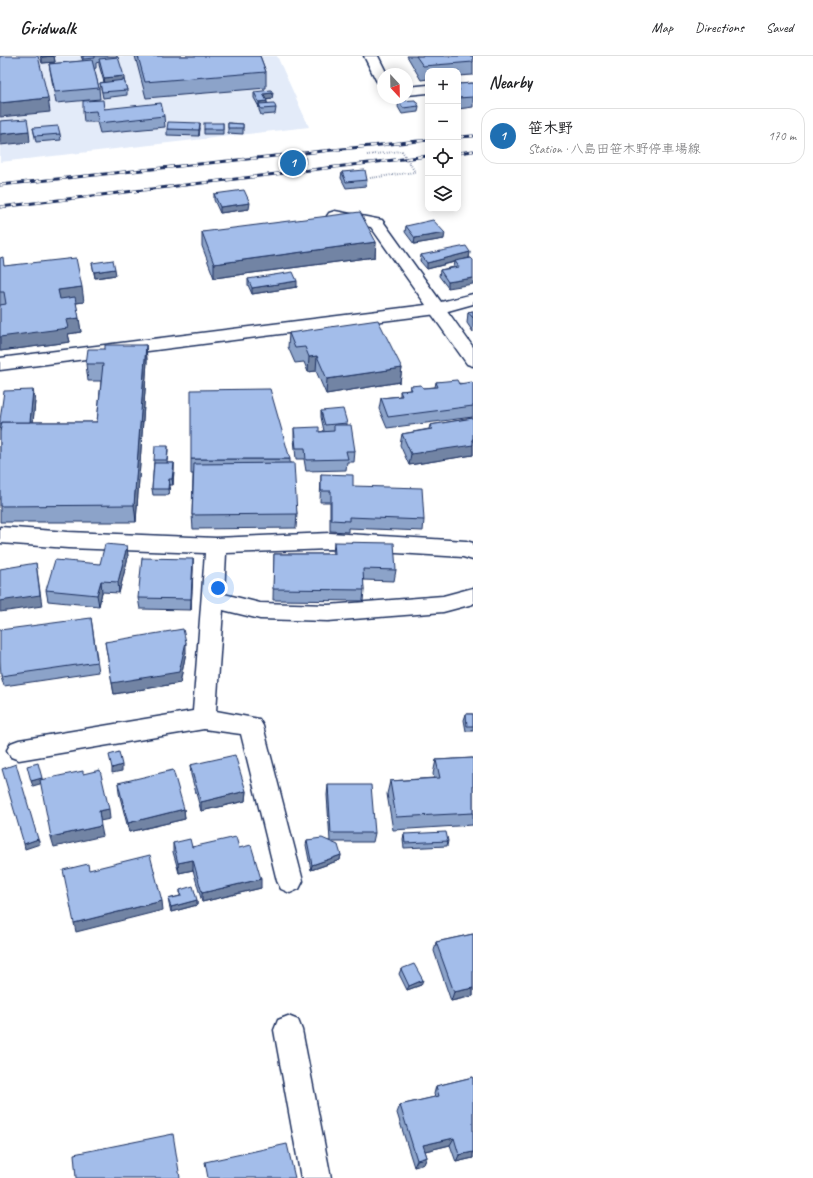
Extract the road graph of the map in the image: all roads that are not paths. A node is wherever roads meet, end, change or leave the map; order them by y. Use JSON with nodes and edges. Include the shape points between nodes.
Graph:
{"nodes":[{"id":1,"x":371,"y":56,"type":"edge"},
{"id":2,"x":377,"y":68,"type":"edge"},
{"id":3,"x":425,"y":89,"type":"edge"},
{"id":4,"x":413,"y":90,"type":"edge"},
{"id":5,"x":319,"y":219,"type":"edge"},
{"id":6,"x":473,"y":299,"type":"edge"},
{"id":7,"x":437,"y":310,"type":"junction"},
{"id":8,"x":473,"y":360,"type":"edge"},
{"id":9,"x":0,"y":364,"type":"edge"},
{"id":10,"x":0,"y":535,"type":"edge"},
{"id":11,"x":216,"y":546,"type":"junction"},
{"id":12,"x":473,"y":552,"type":"edge"},
{"id":13,"x":473,"y":596,"type":"edge"},
{"id":14,"x":212,"y":599,"type":"junction"},
{"id":15,"x":204,"y":719,"type":"junction"},
{"id":16,"x":19,"y":750,"type":"dead end"},
{"id":17,"x":290,"y":881,"type":"dead end"},
{"id":18,"x":288,"y":1030,"type":"dead end"},
{"id":19,"x":316,"y":1178,"type":"edge"}],
"edges":[{"from":1,"to":2,"type":"street"},
{"from":3,"to":4,"type":"street"},
{"from":5,"to":7,"type":"street","via":[[342,216],[376,223]]},
{"from":6,"to":7,"type":"street"},
{"from":7,"to":8,"type":"street"},
{"from":7,"to":9,"type":"street"},
{"from":10,"to":11,"type":"street"},
{"from":11,"to":12,"type":"street","via":[[330,541],[466,549]]},
{"from":11,"to":14,"type":"street"},
{"from":13,"to":14,"type":"street","via":[[443,604],[328,613],[260,611]]},
{"from":14,"to":15,"type":"street"},
{"from":15,"to":16,"type":"street"},
{"from":15,"to":17,"type":"street","via":[[251,726]]},
{"from":18,"to":19,"type":"street"}]}
